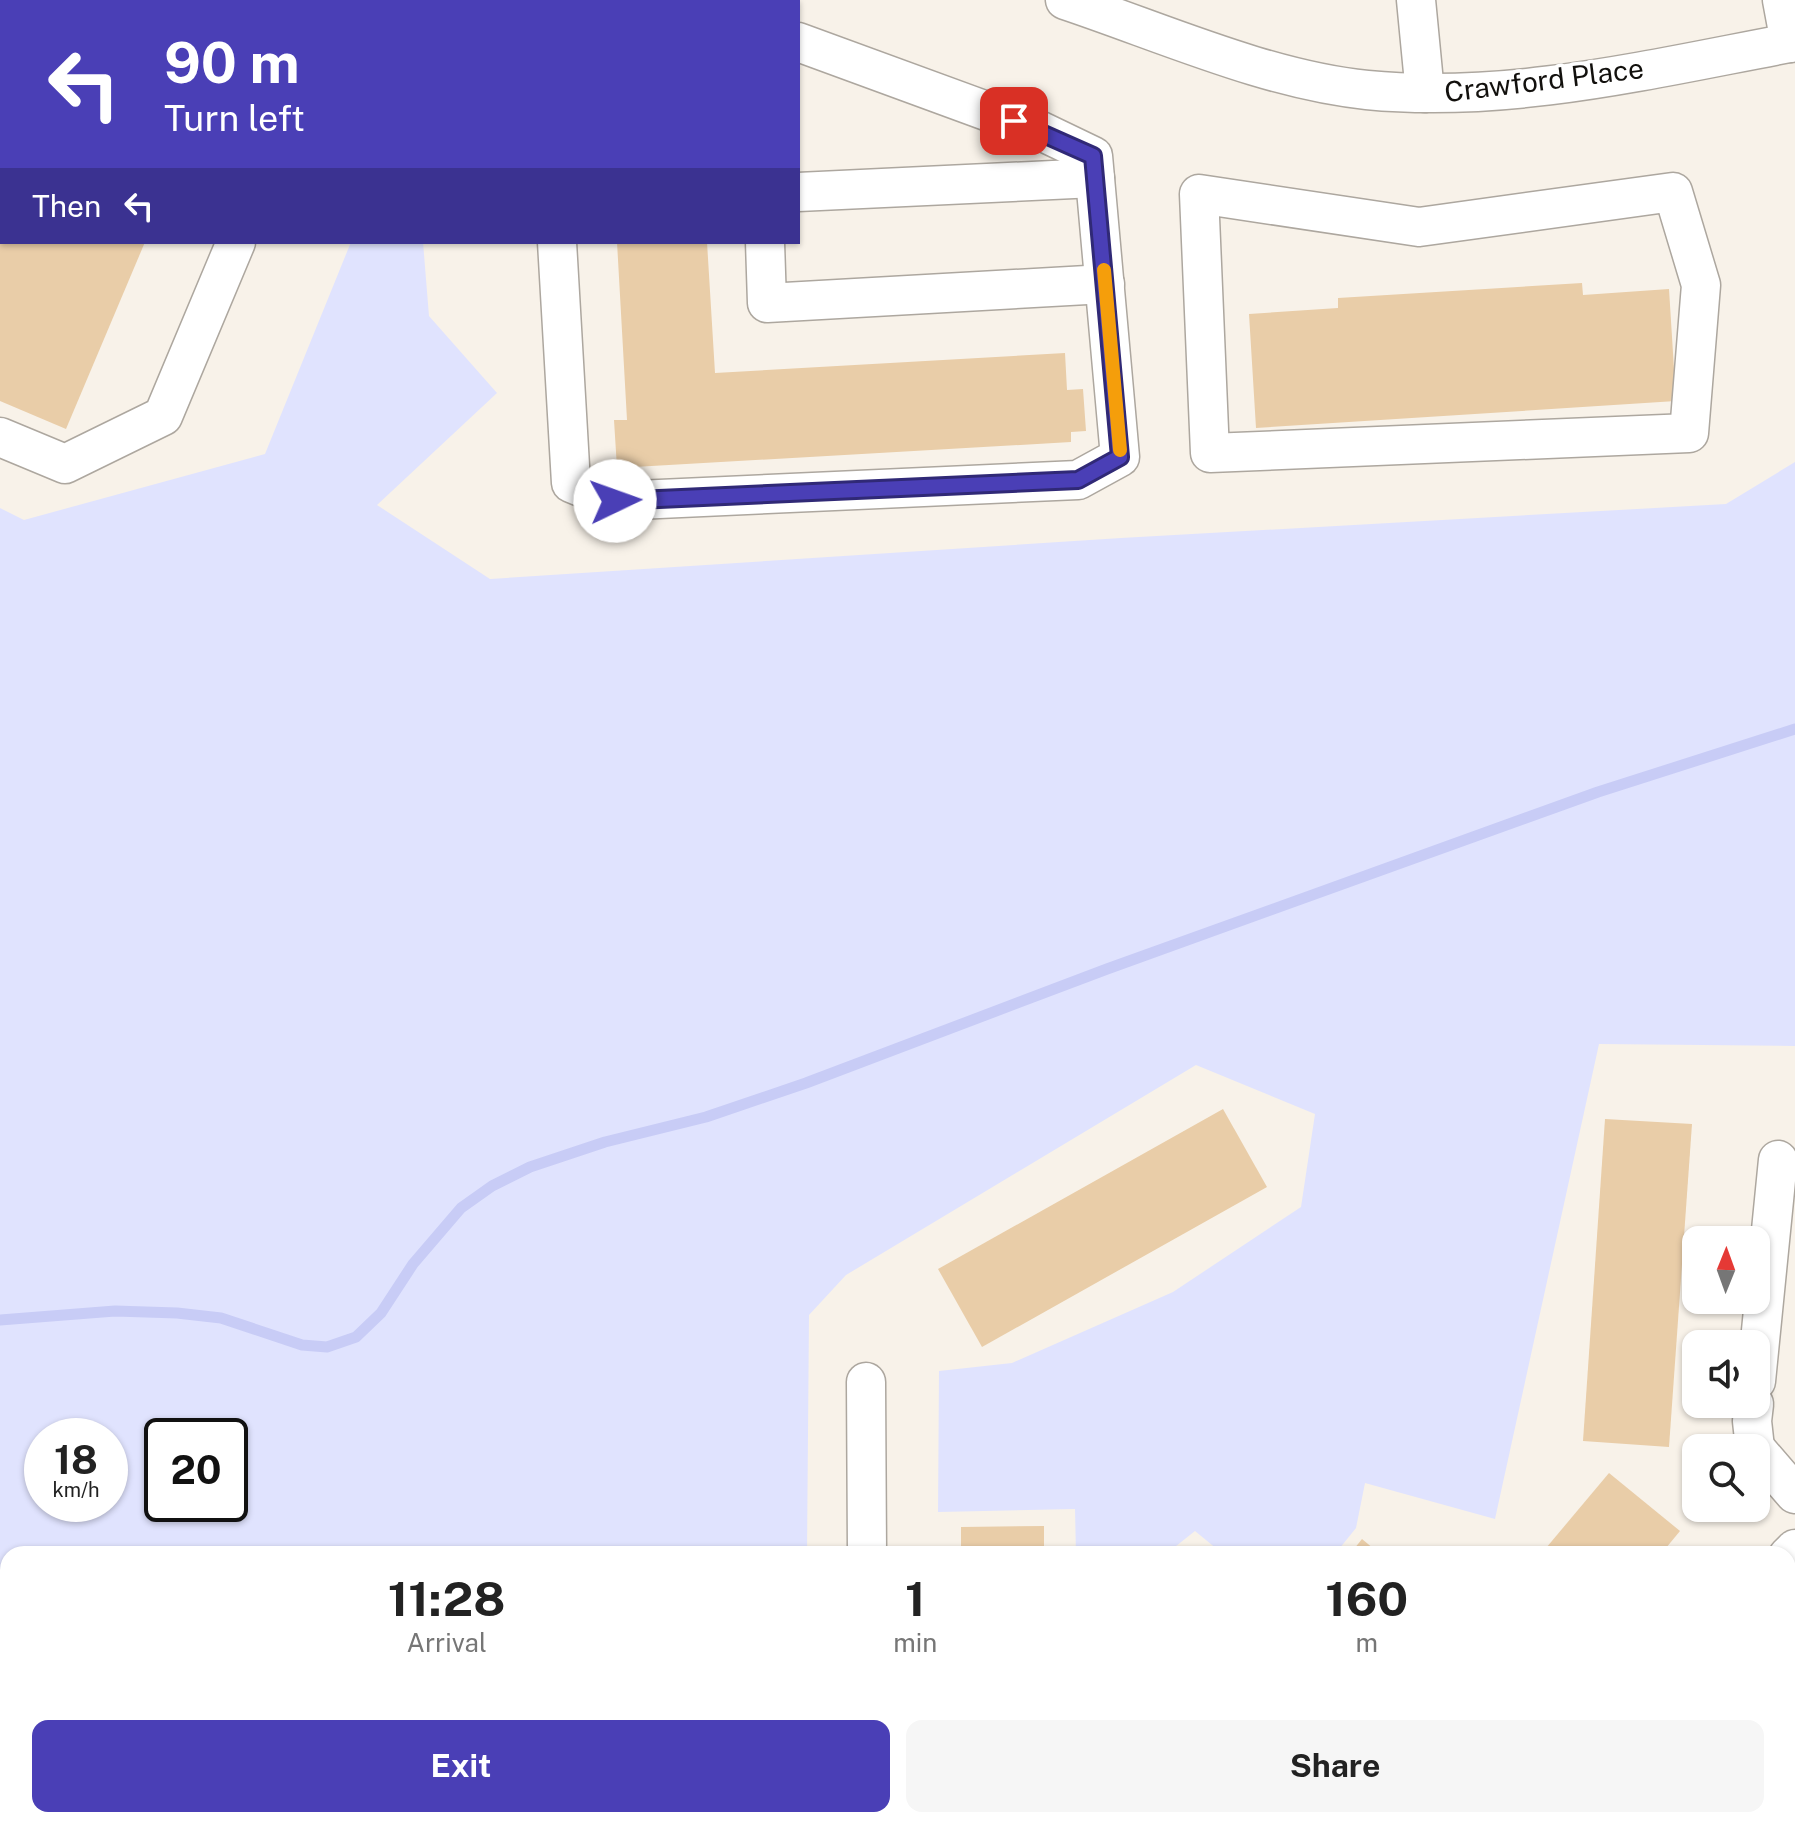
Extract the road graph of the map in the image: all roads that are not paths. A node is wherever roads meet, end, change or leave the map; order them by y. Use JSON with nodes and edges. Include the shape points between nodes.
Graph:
{"nodes":[{"id":1,"x":1065,"y":0,"type":"edge"},
{"id":2,"x":1416,"y":0,"type":"edge"},
{"id":3,"x":1782,"y":0,"type":"edge"},
{"id":4,"x":1792,"y":42,"type":"edge"},
{"id":5,"x":800,"y":43,"type":"edge"},
{"id":6,"x":1425,"y":93,"type":"junction"},
{"id":7,"x":1095,"y":178,"type":"junction"},
{"id":8,"x":800,"y":192,"type":"edge"},
{"id":9,"x":1419,"y":227,"type":"joint"},
{"id":10,"x":235,"y":244,"type":"edge"},
{"id":11,"x":557,"y":244,"type":"edge"},
{"id":12,"x":765,"y":244,"type":"edge"},
{"id":13,"x":1105,"y":284,"type":"junction"},
{"id":14,"x":0,"y":437,"type":"edge"},
{"id":15,"x":1778,"y":1160,"type":"dead end"},
{"id":16,"x":1761,"y":1330,"type":"edge"},
{"id":17,"x":866,"y":1382,"type":"dead end"},
{"id":18,"x":1770,"y":1465,"type":"edge"},
{"id":19,"x":1795,"y":1494,"type":"edge"},
{"id":20,"x":867,"y":1546,"type":"edge"}],
"edges":[{"from":1,"to":6,"type":"street","name":"Crawford Place","via":[[1242,62],[1365,90]]},
{"from":2,"to":6,"type":"street"},
{"from":3,"to":4,"type":"street"},
{"from":4,"to":6,"type":"street","name":"Crawford Place","via":[[1603,77],[1485,92]]},
{"from":5,"to":7,"type":"street","via":[[1041,131],[1093,156]]},
{"from":7,"to":8,"type":"street"},
{"from":7,"to":13,"type":"street"},
{"from":9,"to":9,"type":"street","via":[[1199,194],[1210,453],[1689,433],[1701,285],[1673,192]]},
{"from":10,"to":14,"type":"street","via":[[163,416],[65,464]]},
{"from":11,"to":13,"type":"street","via":[[571,483],[615,501],[1078,480],[1120,457]]},
{"from":12,"to":13,"type":"street","via":[[767,303]]},
{"from":15,"to":16,"type":"street"},
{"from":17,"to":20,"type":"street"},
{"from":18,"to":19,"type":"street"}]}
